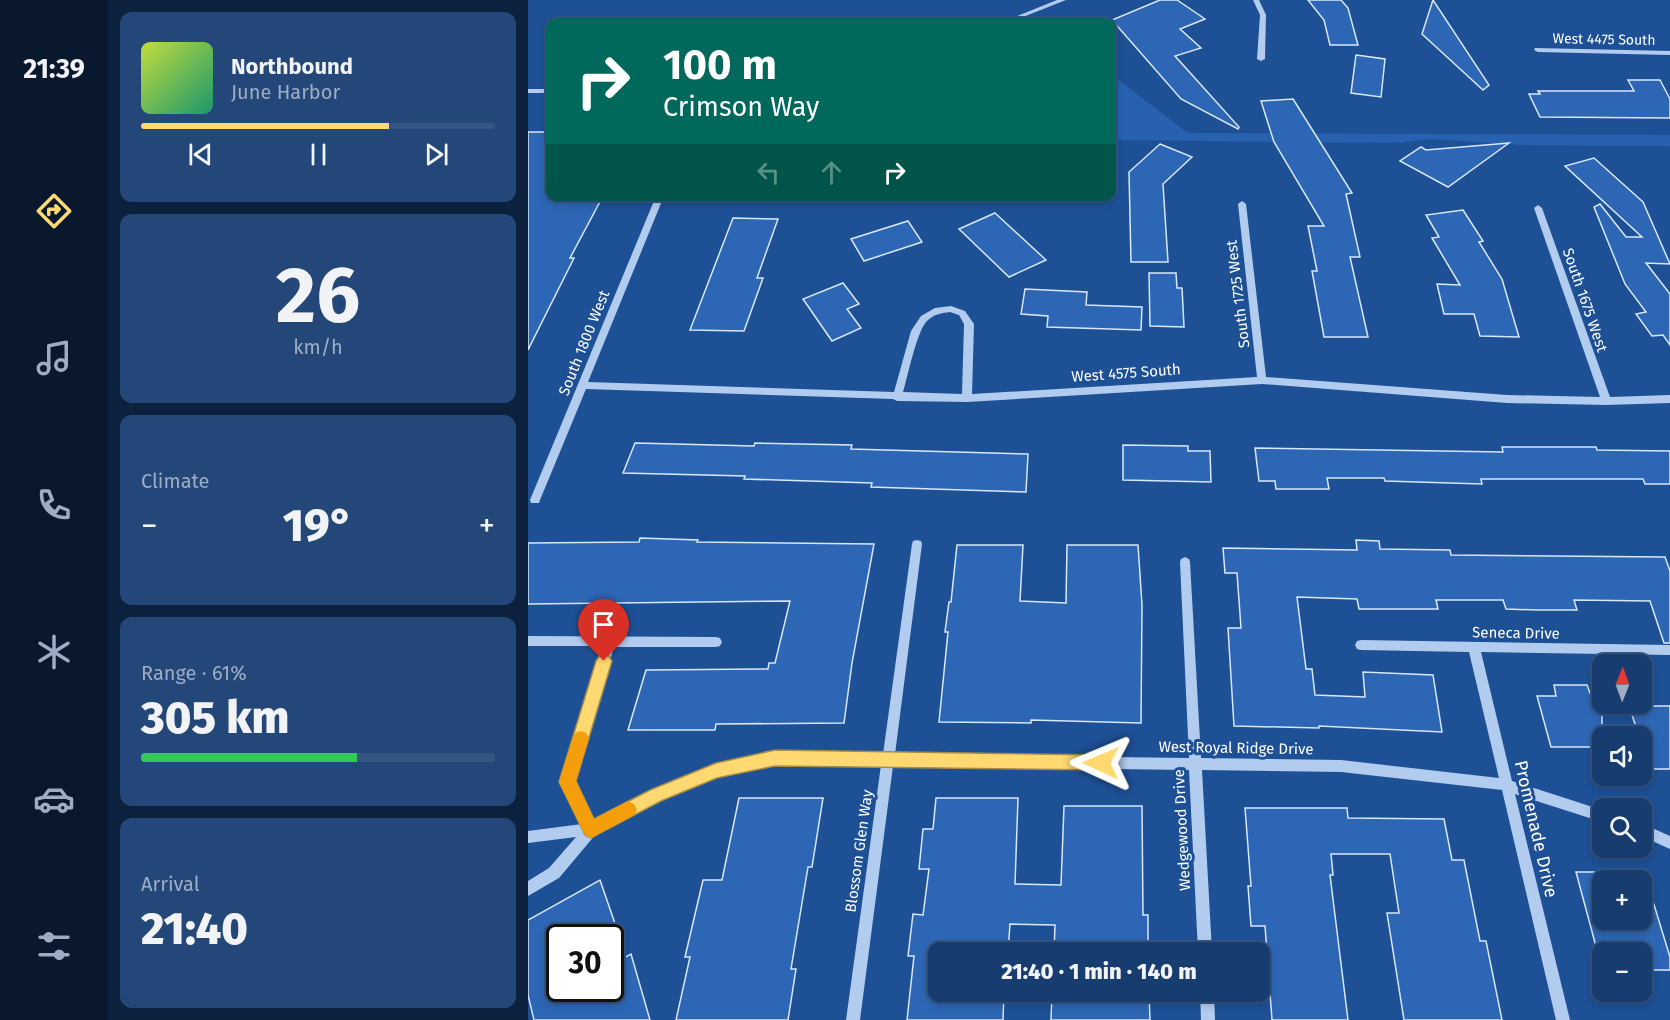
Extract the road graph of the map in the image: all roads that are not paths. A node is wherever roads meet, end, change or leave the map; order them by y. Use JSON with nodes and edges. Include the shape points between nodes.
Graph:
{"nodes":[{"id":1,"x":1042,"y":0,"type":"edge"},
{"id":2,"x":1063,"y":0,"type":"edge"},
{"id":3,"x":1257,"y":0,"type":"edge"},
{"id":4,"x":1050,"y":5,"type":"junction"},
{"id":5,"x":1016,"y":18,"type":"edge"},
{"id":6,"x":1538,"y":50,"type":"dead end"},
{"id":7,"x":1670,"y":53,"type":"edge"},
{"id":8,"x":1262,"y":59,"type":"dead end"},
{"id":9,"x":528,"y":91,"type":"edge"},
{"id":10,"x":546,"y":91,"type":"edge"},
{"id":11,"x":658,"y":201,"type":"edge"},
{"id":12,"x":1242,"y":204,"type":"dead end"},
{"id":13,"x":1538,"y":208,"type":"dead end"},
{"id":14,"x":1262,"y":380,"type":"junction"},
{"id":15,"x":583,"y":385,"type":"junction"},
{"id":16,"x":897,"y":397,"type":"junction"},
{"id":17,"x":968,"y":398,"type":"junction"},
{"id":18,"x":1670,"y":399,"type":"edge"},
{"id":19,"x":1606,"y":401,"type":"junction"},
{"id":20,"x":536,"y":500,"type":"dead end"},
{"id":21,"x":917,"y":544,"type":"dead end"},
{"id":22,"x":1185,"y":562,"type":"dead end"},
{"id":23,"x":528,"y":640,"type":"edge"},
{"id":24,"x":610,"y":641,"type":"junction"},
{"id":25,"x":716,"y":642,"type":"dead end"},
{"id":26,"x":1361,"y":645,"type":"dead end"},
{"id":27,"x":1474,"y":647,"type":"junction"},
{"id":28,"x":1670,"y":650,"type":"edge"},
{"id":29,"x":888,"y":760,"type":"junction"},
{"id":30,"x":1196,"y":764,"type":"junction"},
{"id":31,"x":1507,"y":785,"type":"junction"},
{"id":32,"x":1592,"y":813,"type":"edge"},
{"id":33,"x":591,"y":829,"type":"junction"},
{"id":34,"x":1652,"y":835,"type":"edge"},
{"id":35,"x":528,"y":837,"type":"edge"},
{"id":36,"x":1670,"y":843,"type":"edge"},
{"id":37,"x":528,"y":889,"type":"edge"},
{"id":38,"x":1205,"y":942,"type":"edge"},
{"id":39,"x":1207,"y":1002,"type":"edge"},
{"id":40,"x":853,"y":1020,"type":"edge"},
{"id":41,"x":1208,"y":1020,"type":"edge"},
{"id":42,"x":1563,"y":1020,"type":"edge"}],
"edges":[{"from":1,"to":4,"type":"street"},
{"from":2,"to":4,"type":"street"},
{"from":3,"to":8,"type":"street","via":[[1263,15]]},
{"from":4,"to":5,"type":"street"},
{"from":6,"to":7,"type":"street","name":"West 4475 South"},
{"from":9,"to":10,"type":"street"},
{"from":11,"to":15,"type":"street","name":"South 1800 West"},
{"from":12,"to":14,"type":"street","name":"South 1725 West"},
{"from":13,"to":19,"type":"street","name":"South 1675 West"},
{"from":14,"to":17,"type":"street","name":"West 4575 South"},
{"from":14,"to":19,"type":"street","name":"West 4575 South","via":[[1507,399]]},
{"from":15,"to":16,"type":"street","name":"West 4575 South"},
{"from":15,"to":20,"type":"street","name":"South 1800 West"},
{"from":16,"to":17,"type":"street","name":"West 4575 South"},
{"from":16,"to":17,"type":"street","via":[[916,331],[924,318],[938,310],[951,309],[962,313],[969,324]]},
{"from":18,"to":19,"type":"street","name":"West 4575 South"},
{"from":21,"to":29,"type":"street","name":"Blossom Glen Way"},
{"from":22,"to":30,"type":"street","name":"Wedgewood Drive"},
{"from":23,"to":24,"type":"street"},
{"from":24,"to":25,"type":"street"},
{"from":24,"to":33,"type":"street","via":[[567,782]]},
{"from":26,"to":27,"type":"street","name":"Seneca Drive"},
{"from":27,"to":28,"type":"street","name":"Seneca Drive"},
{"from":27,"to":31,"type":"street","name":"Promenade Drive"},
{"from":29,"to":30,"type":"street","name":"West Royal Ridge Drive"},
{"from":29,"to":33,"type":"street","name":"West Royal Ridge Drive","via":[[775,758],[716,771],[656,795]]},
{"from":29,"to":40,"type":"street","name":"Blossom Glen Way"},
{"from":30,"to":31,"type":"street","name":"West Royal Ridge Drive","via":[[1341,766]]},
{"from":30,"to":38,"type":"street","name":"Wedgewood Drive"},
{"from":31,"to":32,"type":"street","name":"West Royal Ridge Drive"},
{"from":31,"to":42,"type":"street","name":"Promenade Drive"},
{"from":33,"to":35,"type":"street","name":"West Royal Ridge Drive"},
{"from":33,"to":37,"type":"street","name":"West Royal Ridge Drive","via":[[554,873]]},
{"from":34,"to":36,"type":"street"},
{"from":39,"to":41,"type":"street"}]}
